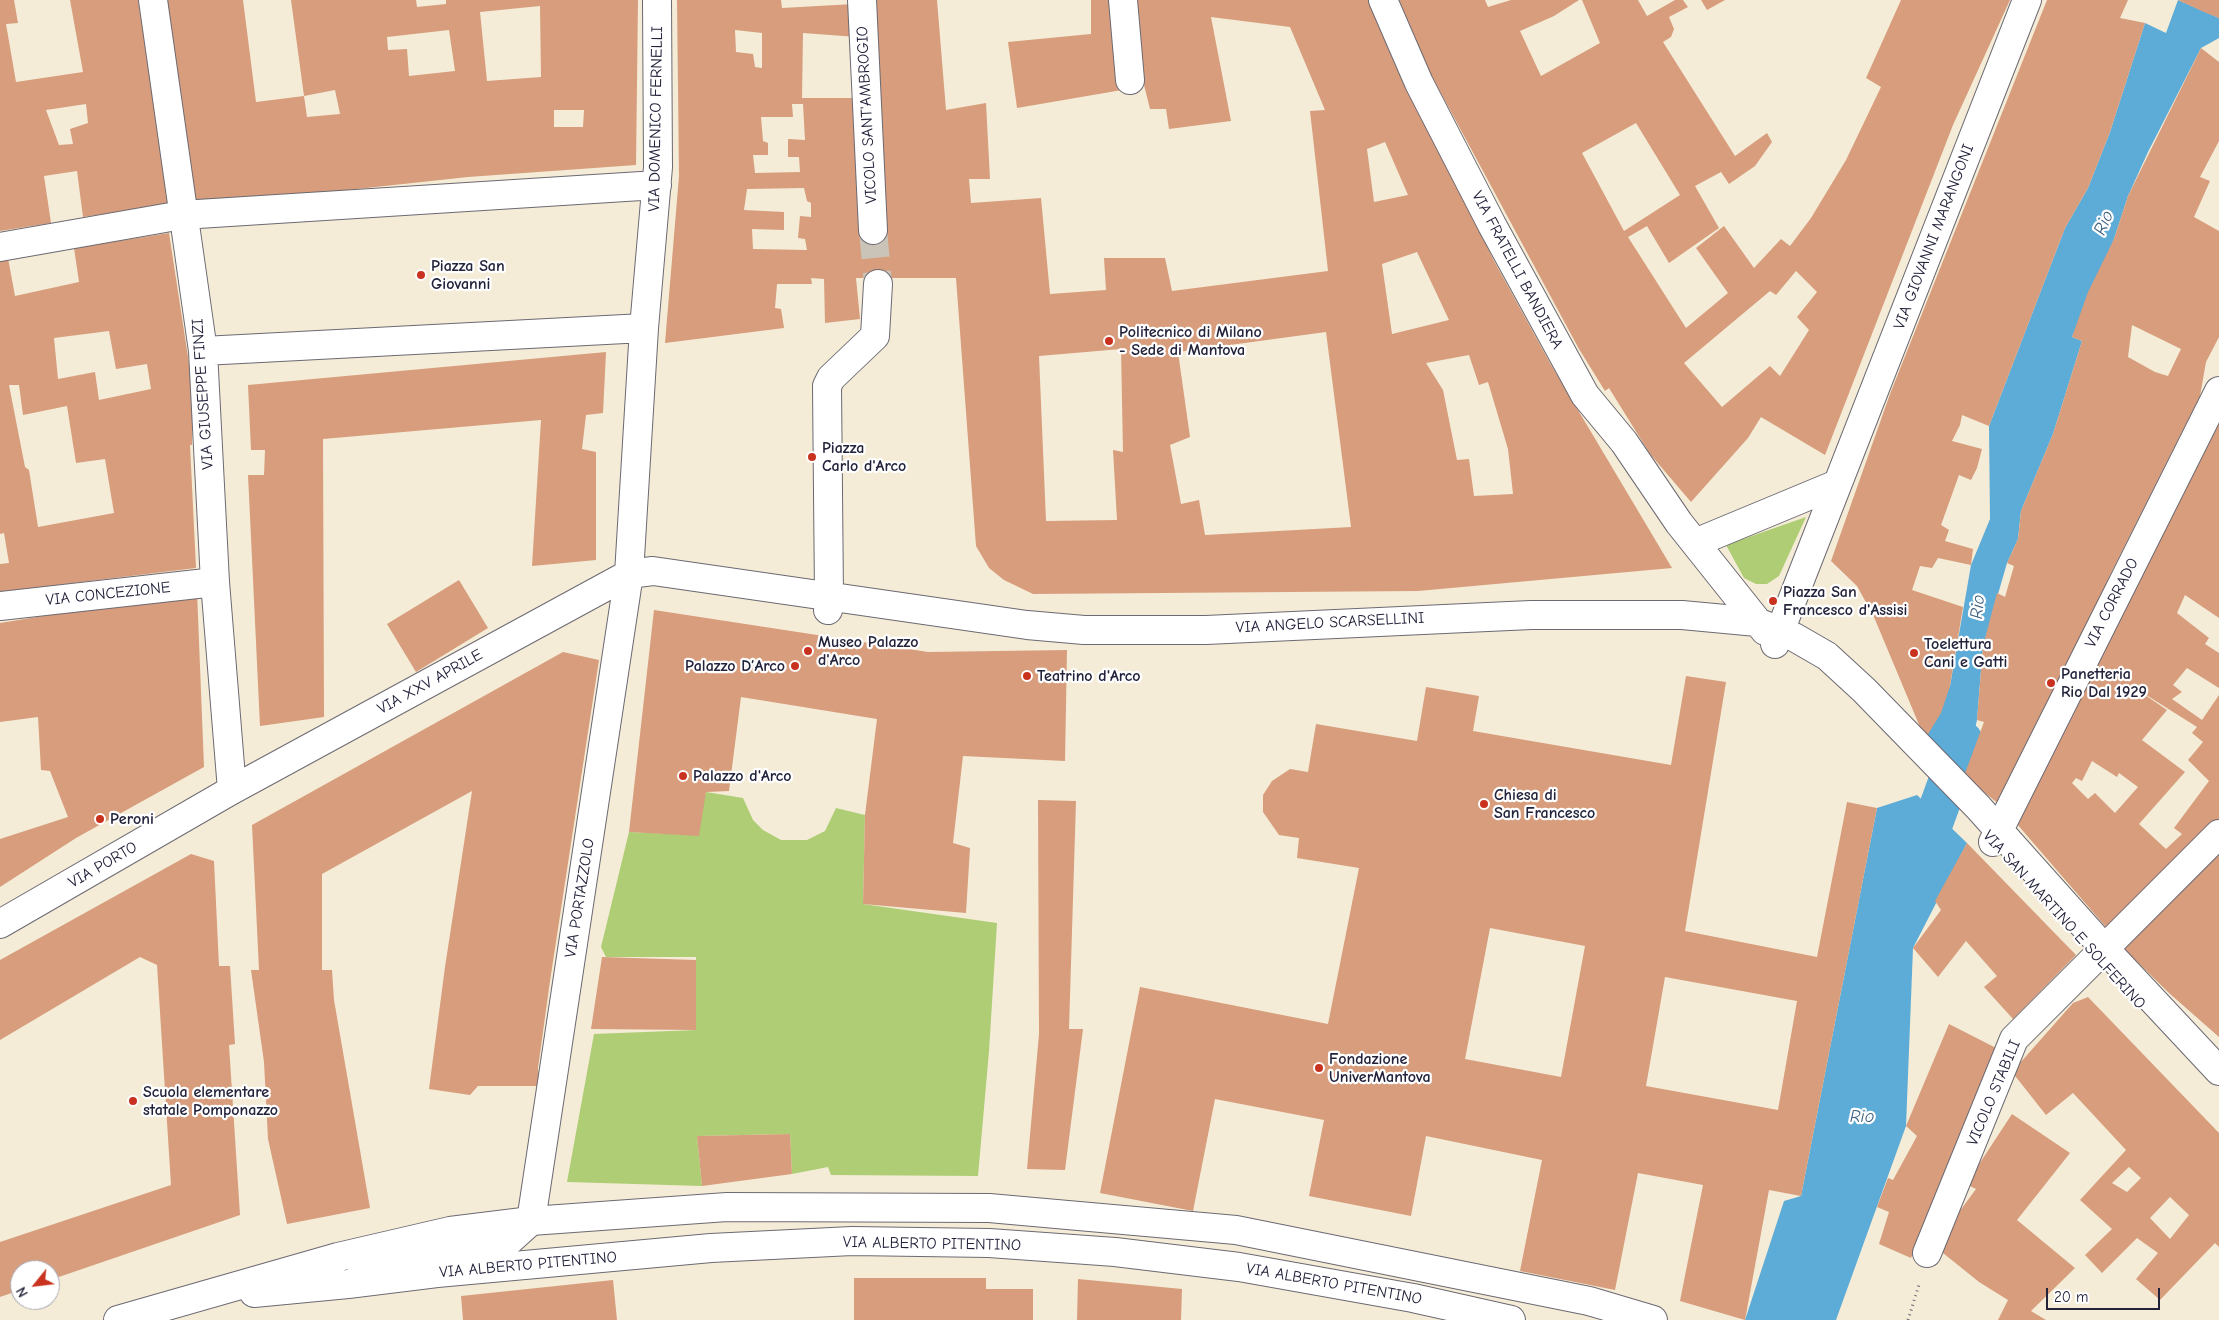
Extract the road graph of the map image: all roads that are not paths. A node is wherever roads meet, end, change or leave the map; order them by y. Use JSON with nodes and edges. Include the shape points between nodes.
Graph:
{"nodes":[{"id":1,"x":153,"y":0,"type":"edge"},
{"id":2,"x":657,"y":0,"type":"edge"},
{"id":3,"x":862,"y":0,"type":"edge"},
{"id":4,"x":1122,"y":0,"type":"edge"},
{"id":5,"x":1383,"y":0,"type":"edge"},
{"id":6,"x":2027,"y":0,"type":"edge"},
{"id":7,"x":1130,"y":80,"type":"dead end"},
{"id":8,"x":657,"y":185,"type":"junction"},
{"id":9,"x":182,"y":215,"type":"junction"},
{"id":10,"x":872,"y":230,"type":"tunnel mouth"},
{"id":11,"x":0,"y":246,"type":"edge"},
{"id":12,"x":878,"y":284,"type":"tunnel mouth"},
{"id":13,"x":644,"y":328,"type":"junction"},
{"id":14,"x":203,"y":351,"type":"junction"},
{"id":15,"x":2219,"y":391,"type":"edge"},
{"id":16,"x":1839,"y":479,"type":"junction"},
{"id":17,"x":1687,"y":533,"type":"junction"},
{"id":18,"x":629,"y":574,"type":"junction"},
{"id":19,"x":215,"y":582,"type":"junction"},
{"id":20,"x":828,"y":604,"type":"junction"},
{"id":21,"x":0,"y":606,"type":"edge"},
{"id":22,"x":1770,"y":632,"type":"junction"},
{"id":23,"x":232,"y":790,"type":"junction"},
{"id":24,"x":2219,"y":834,"type":"edge"},
{"id":25,"x":1996,"y":837,"type":"junction"},
{"id":26,"x":0,"y":924,"type":"edge"},
{"id":27,"x":2101,"y":954,"type":"junction"},
{"id":28,"x":2219,"y":1071,"type":"edge"},
{"id":29,"x":2219,"y":1088,"type":"edge"},
{"id":30,"x":530,"y":1221,"type":"junction"},
{"id":31,"x":1927,"y":1253,"type":"dead end"},
{"id":32,"x":348,"y":1284,"type":"junction"},
{"id":33,"x":197,"y":1298,"type":"junction"},
{"id":34,"x":118,"y":1320,"type":"edge"},
{"id":35,"x":1511,"y":1320,"type":"edge"},
{"id":36,"x":1653,"y":1320,"type":"edge"}],
"edges":[{"from":1,"to":9,"type":"street","name":"VIA GIUSEPPE FINZI"},
{"from":2,"to":8,"type":"street","name":"VIA DOMENICO FERNELLI"},
{"from":3,"to":10,"type":"street","name":"VICOLO SANT'AMBROGIO"},
{"from":4,"to":7,"type":"street"},
{"from":5,"to":17,"type":"street","name":"VIA FRATELLI BANDIERA","via":[[1418,83],[1585,394],[1624,442]]},
{"from":6,"to":16,"type":"street","name":"VIA GIOVANNI MARANGONI"},
{"from":8,"to":9,"type":"street"},
{"from":8,"to":13,"type":"street","name":"VIA DOMENICO FERNELLI"},
{"from":9,"to":11,"type":"street"},
{"from":9,"to":14,"type":"street","name":"VIA GIUSEPPE FINZI"},
{"from":12,"to":20,"type":"street","via":[[875,336],[831,378],[828,386]]},
{"from":13,"to":14,"type":"street"},
{"from":13,"to":18,"type":"street"},
{"from":14,"to":19,"type":"street","name":"VIA GIUSEPPE FINZI"},
{"from":15,"to":25,"type":"street","name":"VIA CORRADO"},
{"from":16,"to":17,"type":"street"},
{"from":16,"to":22,"type":"street"},
{"from":17,"to":22,"type":"street"},
{"from":18,"to":20,"type":"street"},
{"from":18,"to":23,"type":"street","name":"VIA XXV APRILE"},
{"from":18,"to":30,"type":"street","name":"VIA PORTAZZOLO"},
{"from":19,"to":21,"type":"street","name":"VIA CONCEZIONE"},
{"from":19,"to":23,"type":"street","name":"VIA GIUSEPPE FINZI"},
{"from":20,"to":22,"type":"street","name":"VIA ANGELO SCARSELLINI","via":[[1084,642],[1206,642],[1682,622],[1753,636]]},
{"from":22,"to":25,"type":"street","name":"VIA SAN MARTINO E SOLFERINO","via":[[1788,648],[1819,667],[1912,749]]},
{"from":23,"to":26,"type":"street","name":"VIA PORTO"},
{"from":24,"to":27,"type":"street","name":"VICOLO STABILI"},
{"from":25,"to":27,"type":"street","name":"VIA SAN MARTINO E SOLFERINO"},
{"from":27,"to":28,"type":"street","name":"VIA SAN MARTINO E SOLFERINO"},
{"from":27,"to":29,"type":"street","name":"VIA SAN MARTINO E SOLFERINO"},
{"from":27,"to":31,"type":"street","name":"VICOLO STABILI","via":[[2014,1039]]},
{"from":30,"to":32,"type":"street","name":"VIA ALBERTO PITENTINO","via":[[509,1241],[488,1249],[403,1261]]},
{"from":30,"to":33,"type":"street","name":"VIA ALBERTO PITENTINO","via":[[450,1231],[384,1245]]},
{"from":30,"to":36,"type":"street","name":"VIA ALBERTO PITENTINO","via":[[727,1207],[989,1208],[1236,1230],[1589,1302]]},
{"from":32,"to":33,"type":"street","name":"VIA ALBERTO PITENTINO"},
{"from":32,"to":35,"type":"street","name":"VIA ALBERTO PITENTINO","via":[[711,1248],[852,1241],[989,1243],[1115,1252],[1239,1267],[1414,1298]]},
{"from":33,"to":34,"type":"street","name":"VIA ALBERTO PITENTINO"}]}
